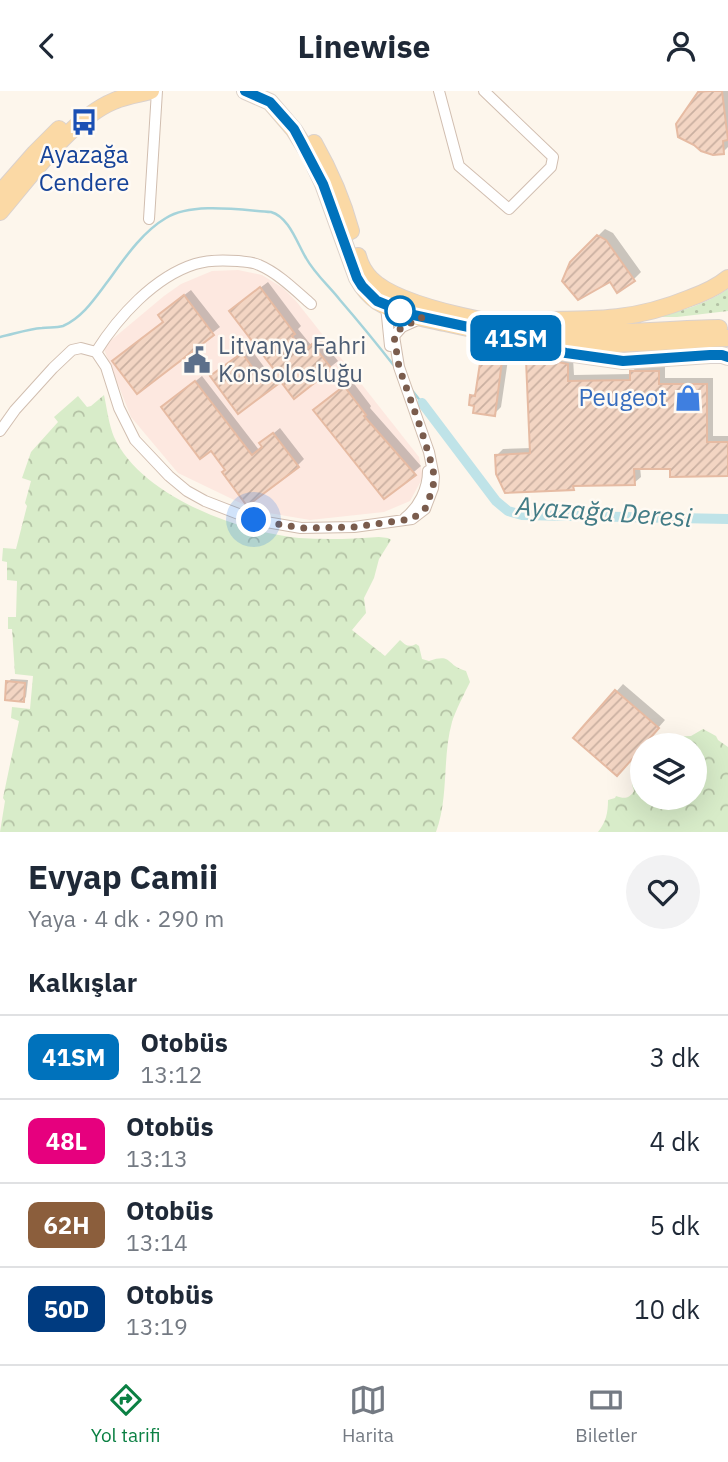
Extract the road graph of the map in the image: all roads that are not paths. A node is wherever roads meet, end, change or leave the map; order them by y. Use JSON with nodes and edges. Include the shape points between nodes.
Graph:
{"nodes":[{"id":1,"x":112,"y":91,"type":"edge"},
{"id":2,"x":151,"y":91,"type":"edge"},
{"id":3,"x":157,"y":91,"type":"edge"},
{"id":4,"x":245,"y":91,"type":"edge"},
{"id":5,"x":270,"y":91,"type":"edge"},
{"id":6,"x":439,"y":91,"type":"edge"},
{"id":7,"x":484,"y":91,"type":"edge"},
{"id":8,"x":0,"y":193,"type":"edge"},
{"id":9,"x":0,"y":212,"type":"edge"},
{"id":10,"x":149,"y":219,"type":"dead end"},
{"id":11,"x":728,"y":278,"type":"edge"},
{"id":12,"x":311,"y":304,"type":"dead end"},
{"id":13,"x":386,"y":306,"type":"junction"},
{"id":14,"x":466,"y":317,"type":"junction"},
{"id":15,"x":422,"y":318,"type":"junction"},
{"id":16,"x":728,"y":327,"type":"edge"},
{"id":17,"x":518,"y":338,"type":"junction"},
{"id":18,"x":728,"y":338,"type":"edge"},
{"id":19,"x":393,"y":351,"type":"junction"},
{"id":20,"x":96,"y":352,"type":"junction"},
{"id":21,"x":728,"y":357,"type":"edge"},
{"id":22,"x":0,"y":431,"type":"edge"}],
"edges":[{"from":1,"to":8,"type":"main road","via":[[76,112]]},
{"from":2,"to":9,"type":"main road","via":[[113,101],[84,120]]},
{"from":3,"to":10,"type":"street"},
{"from":4,"to":13,"type":"main road","via":[[270,102],[294,129],[323,184],[362,286]]},
{"from":5,"to":14,"type":"main road","via":[[290,109],[331,173],[360,262],[371,279],[413,301]]},
{"from":6,"to":7,"type":"street","via":[[459,166],[509,209],[551,167],[552,157]]},
{"from":11,"to":14,"type":"main road","via":[[660,310],[623,318]]},
{"from":12,"to":20,"type":"street","via":[[257,264],[229,260],[196,263],[140,298]]},
{"from":13,"to":15,"type":"main road"},
{"from":13,"to":19,"type":"street"},
{"from":14,"to":16,"type":"main road","via":[[530,329],[601,333]]},
{"from":15,"to":17,"type":"main road"},
{"from":15,"to":19,"type":"street","via":[[394,336]]},
{"from":17,"to":18,"type":"main road","via":[[601,345]]},
{"from":17,"to":21,"type":"main road","via":[[543,348],[623,361]]},
{"from":19,"to":20,"type":"street","via":[[395,371],[427,462],[423,493],[414,511],[400,522],[301,528],[230,512],[187,491],[169,476],[135,440]]},
{"from":20,"to":22,"type":"street","via":[[72,350]]}]}
